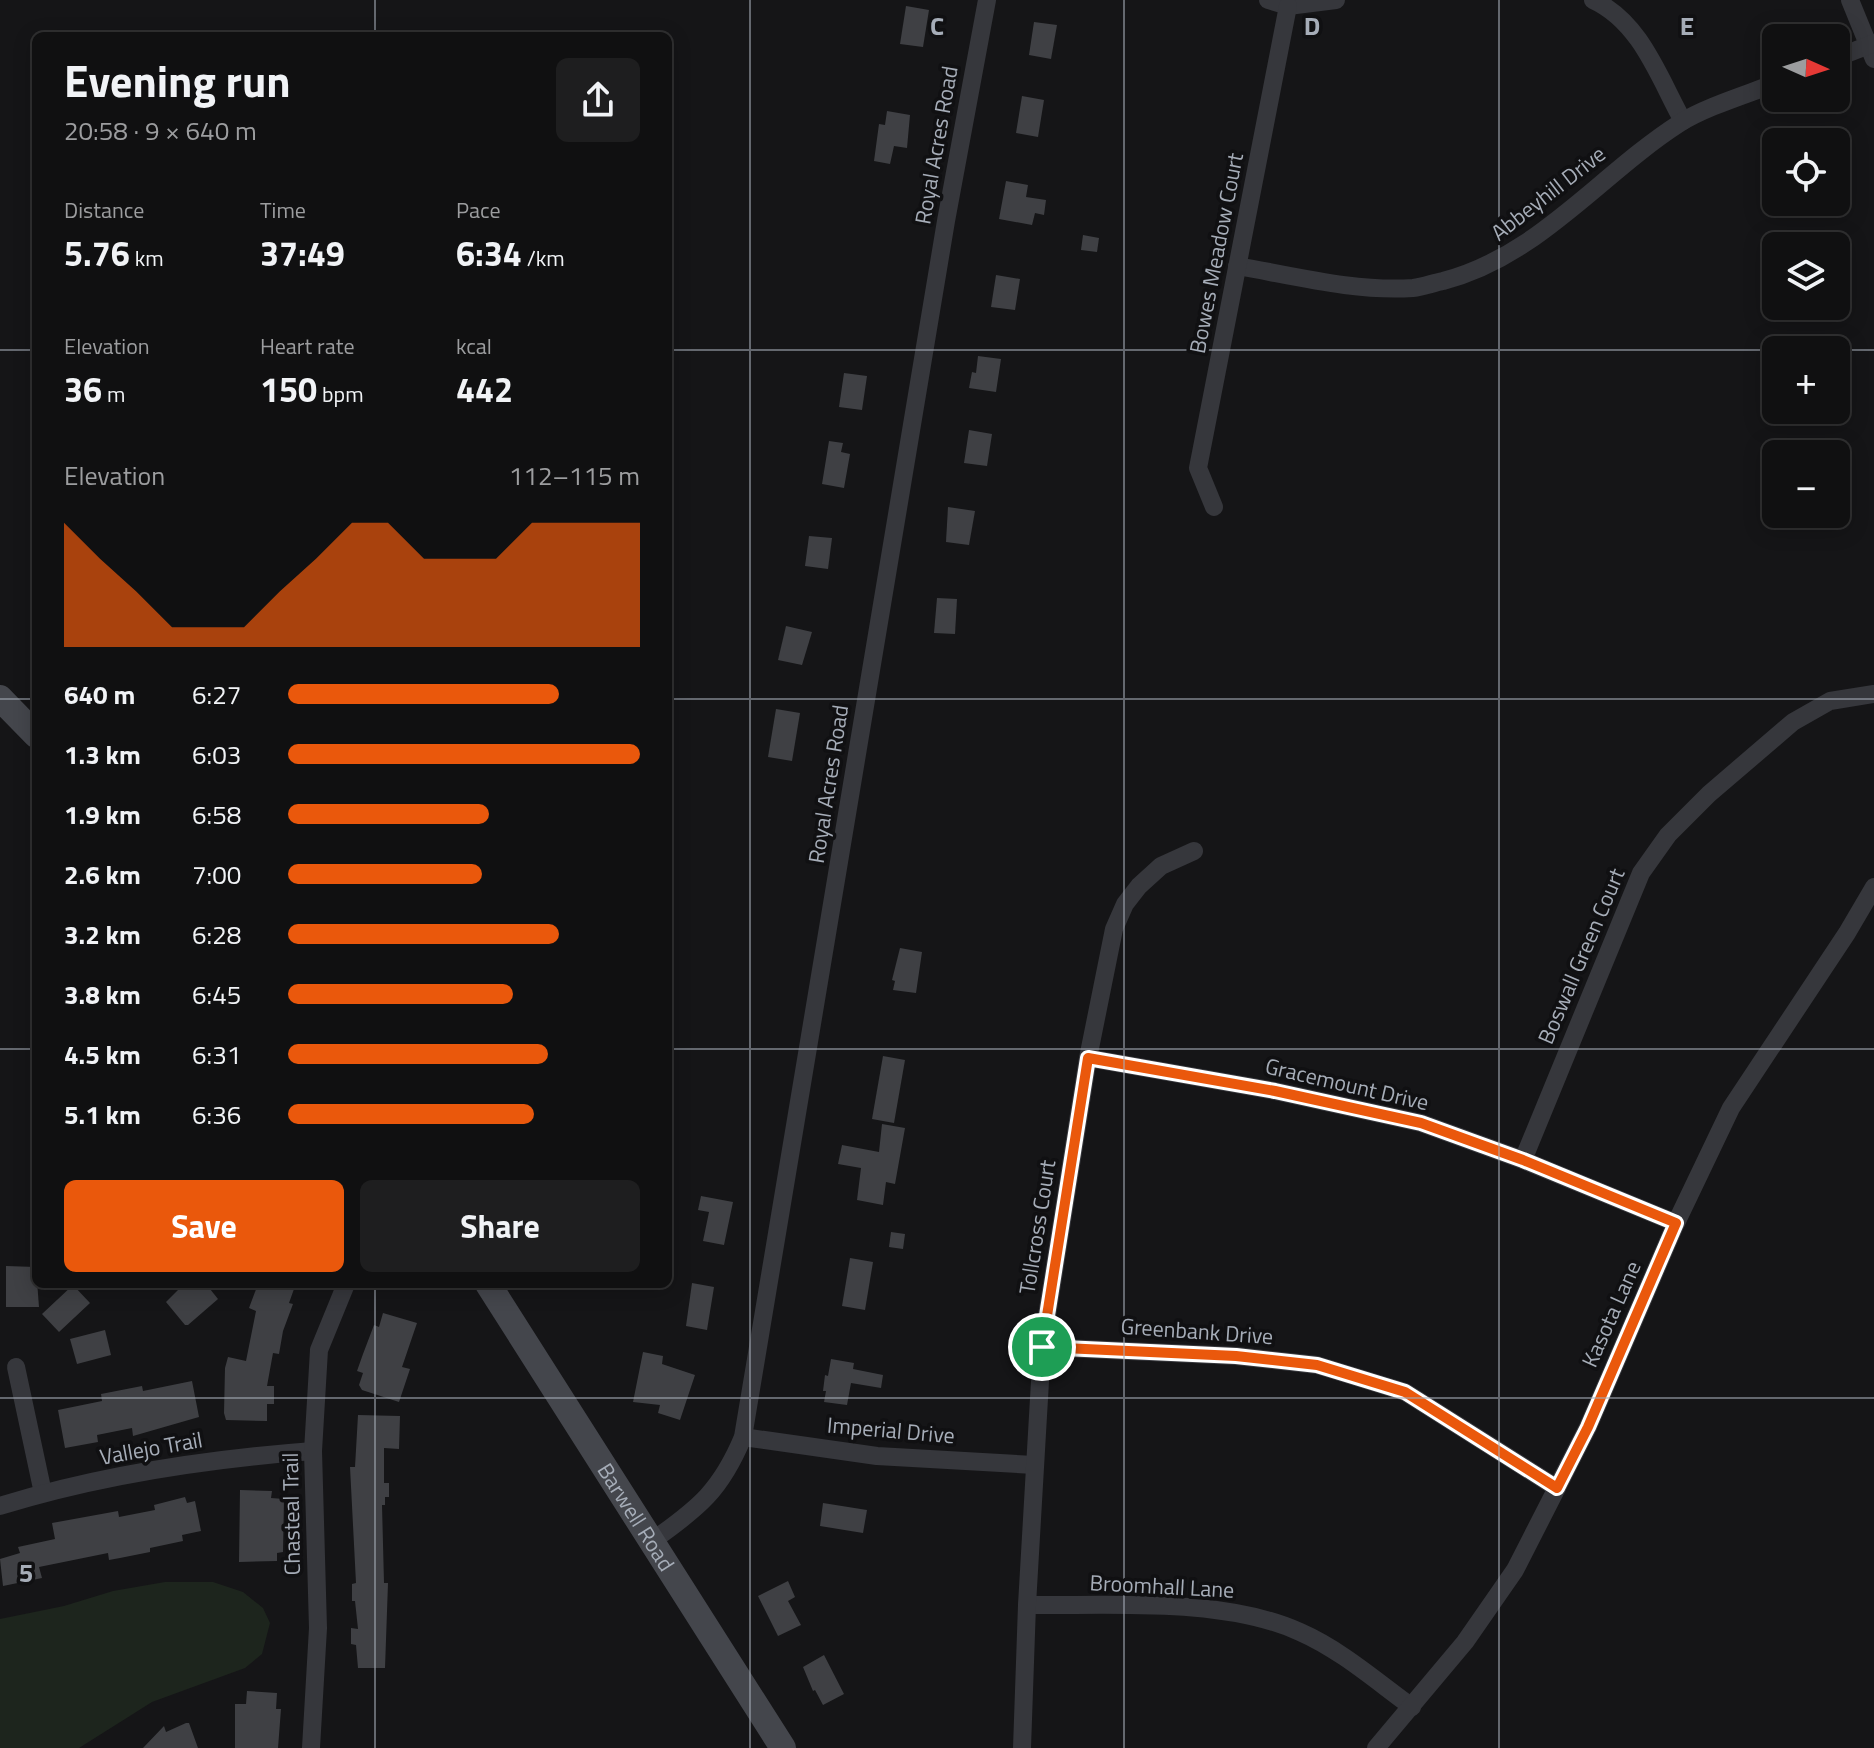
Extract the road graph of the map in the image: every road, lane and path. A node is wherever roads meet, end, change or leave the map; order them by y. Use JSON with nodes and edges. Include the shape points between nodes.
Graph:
{"nodes":[{"id":1,"x":987,"y":0,"type":"edge"},
{"id":2,"x":1268,"y":0,"type":"edge"},
{"id":3,"x":1336,"y":0,"type":"edge"},
{"id":4,"x":1593,"y":0,"type":"edge"},
{"id":5,"x":1850,"y":0,"type":"edge"},
{"id":6,"x":1288,"y":6,"type":"junction"},
{"id":7,"x":1872,"y":49,"type":"edge"},
{"id":8,"x":1850,"y":54,"type":"edge"},
{"id":9,"x":1762,"y":89,"type":"edge"},
{"id":10,"x":1683,"y":121,"type":"junction"},
{"id":11,"x":1237,"y":266,"type":"junction"},
{"id":12,"x":1214,"y":507,"type":"dead end"},
{"id":13,"x":1874,"y":694,"type":"edge"},
{"id":14,"x":0,"y":698,"type":"edge"},
{"id":15,"x":32,"y":731,"type":"edge"},
{"id":16,"x":1194,"y":851,"type":"dead end"},
{"id":17,"x":1874,"y":887,"type":"edge"},
{"id":18,"x":1088,"y":1058,"type":"junction"},
{"id":19,"x":1523,"y":1160,"type":"junction"},
{"id":20,"x":1676,"y":1223,"type":"junction"},
{"id":21,"x":344,"y":1288,"type":"edge"},
{"id":22,"x":491,"y":1288,"type":"edge"},
{"id":23,"x":1042,"y":1347,"type":"junction"},
{"id":24,"x":16,"y":1367,"type":"dead end"},
{"id":25,"x":743,"y":1437,"type":"junction"},
{"id":26,"x":313,"y":1451,"type":"junction"},
{"id":27,"x":1034,"y":1465,"type":"junction"},
{"id":28,"x":1557,"y":1488,"type":"junction"},
{"id":29,"x":43,"y":1493,"type":"junction"},
{"id":30,"x":0,"y":1506,"type":"edge"},
{"id":31,"x":652,"y":1541,"type":"junction"},
{"id":32,"x":1027,"y":1605,"type":"junction"},
{"id":33,"x":1412,"y":1707,"type":"junction"},
{"id":34,"x":311,"y":1748,"type":"edge"},
{"id":35,"x":783,"y":1748,"type":"edge"},
{"id":36,"x":1022,"y":1748,"type":"edge"},
{"id":37,"x":1376,"y":1748,"type":"edge"}],
"edges":[{"from":1,"to":25,"type":"street","name":"Royal Acres Road"},
{"from":2,"to":6,"type":"street"},
{"from":3,"to":6,"type":"street"},
{"from":4,"to":10,"type":"street","via":[[1639,39]]},
{"from":5,"to":7,"type":"street"},
{"from":6,"to":11,"type":"street","name":"Bowes Meadow Court"},
{"from":7,"to":8,"type":"street"},
{"from":9,"to":10,"type":"street","name":"Abbeyhill Drive"},
{"from":10,"to":11,"type":"street","name":"Abbeyhill Drive","via":[[1539,235],[1463,276],[1416,288],[1366,287]]},
{"from":11,"to":12,"type":"street","name":"Bowes Meadow Court","via":[[1198,468]]},
{"from":13,"to":19,"type":"street","name":"Boswall Green Court","via":[[1830,701],[1793,722],[1668,835],[1641,873]]},
{"from":14,"to":15,"type":"street"},
{"from":16,"to":18,"type":"street","name":"Tollcross Court","via":[[1161,866],[1125,904],[1114,929]]},
{"from":17,"to":20,"type":"street","name":"Kasota Lane","via":[[1731,1108]]},
{"from":18,"to":19,"type":"street","name":"Gracemount Drive","via":[[1421,1123]]},
{"from":18,"to":23,"type":"street","name":"Tollcross Court"},
{"from":19,"to":20,"type":"street","name":"Gracemount Drive"},
{"from":20,"to":28,"type":"street","name":"Kasota Lane"},
{"from":21,"to":26,"type":"street","name":"Chasteal Trail","via":[[319,1350]]},
{"from":22,"to":31,"type":"street","name":"Barwell Road"},
{"from":23,"to":27,"type":"street","name":"Tollcross Court"},
{"from":23,"to":28,"type":"street","name":"Greenbank Drive","via":[[1317,1365],[1405,1392]]},
{"from":24,"to":29,"type":"street"},
{"from":25,"to":27,"type":"street","name":"Imperial Drive","via":[[877,1456]]},
{"from":25,"to":31,"type":"street","name":"Royal Acres Road","via":[[731,1467],[710,1495]]},
{"from":26,"to":29,"type":"street","name":"Vallejo Trail","via":[[236,1457]]},
{"from":26,"to":34,"type":"street","name":"Chasteal Trail","via":[[318,1628]]},
{"from":27,"to":32,"type":"street","name":"Tollcross Court"},
{"from":28,"to":33,"type":"street","name":"Kasota Lane","via":[[1515,1570]]},
{"from":29,"to":30,"type":"street","name":"Vallejo Trail"},
{"from":31,"to":35,"type":"street","name":"Barwell Road"},
{"from":32,"to":33,"type":"street","name":"Broomhall Lane","via":[[1166,1606],[1239,1613],[1298,1631],[1332,1649]]},
{"from":32,"to":36,"type":"street","name":"Tollcross Court"},
{"from":33,"to":37,"type":"street","name":"Kasota Lane"}]}
